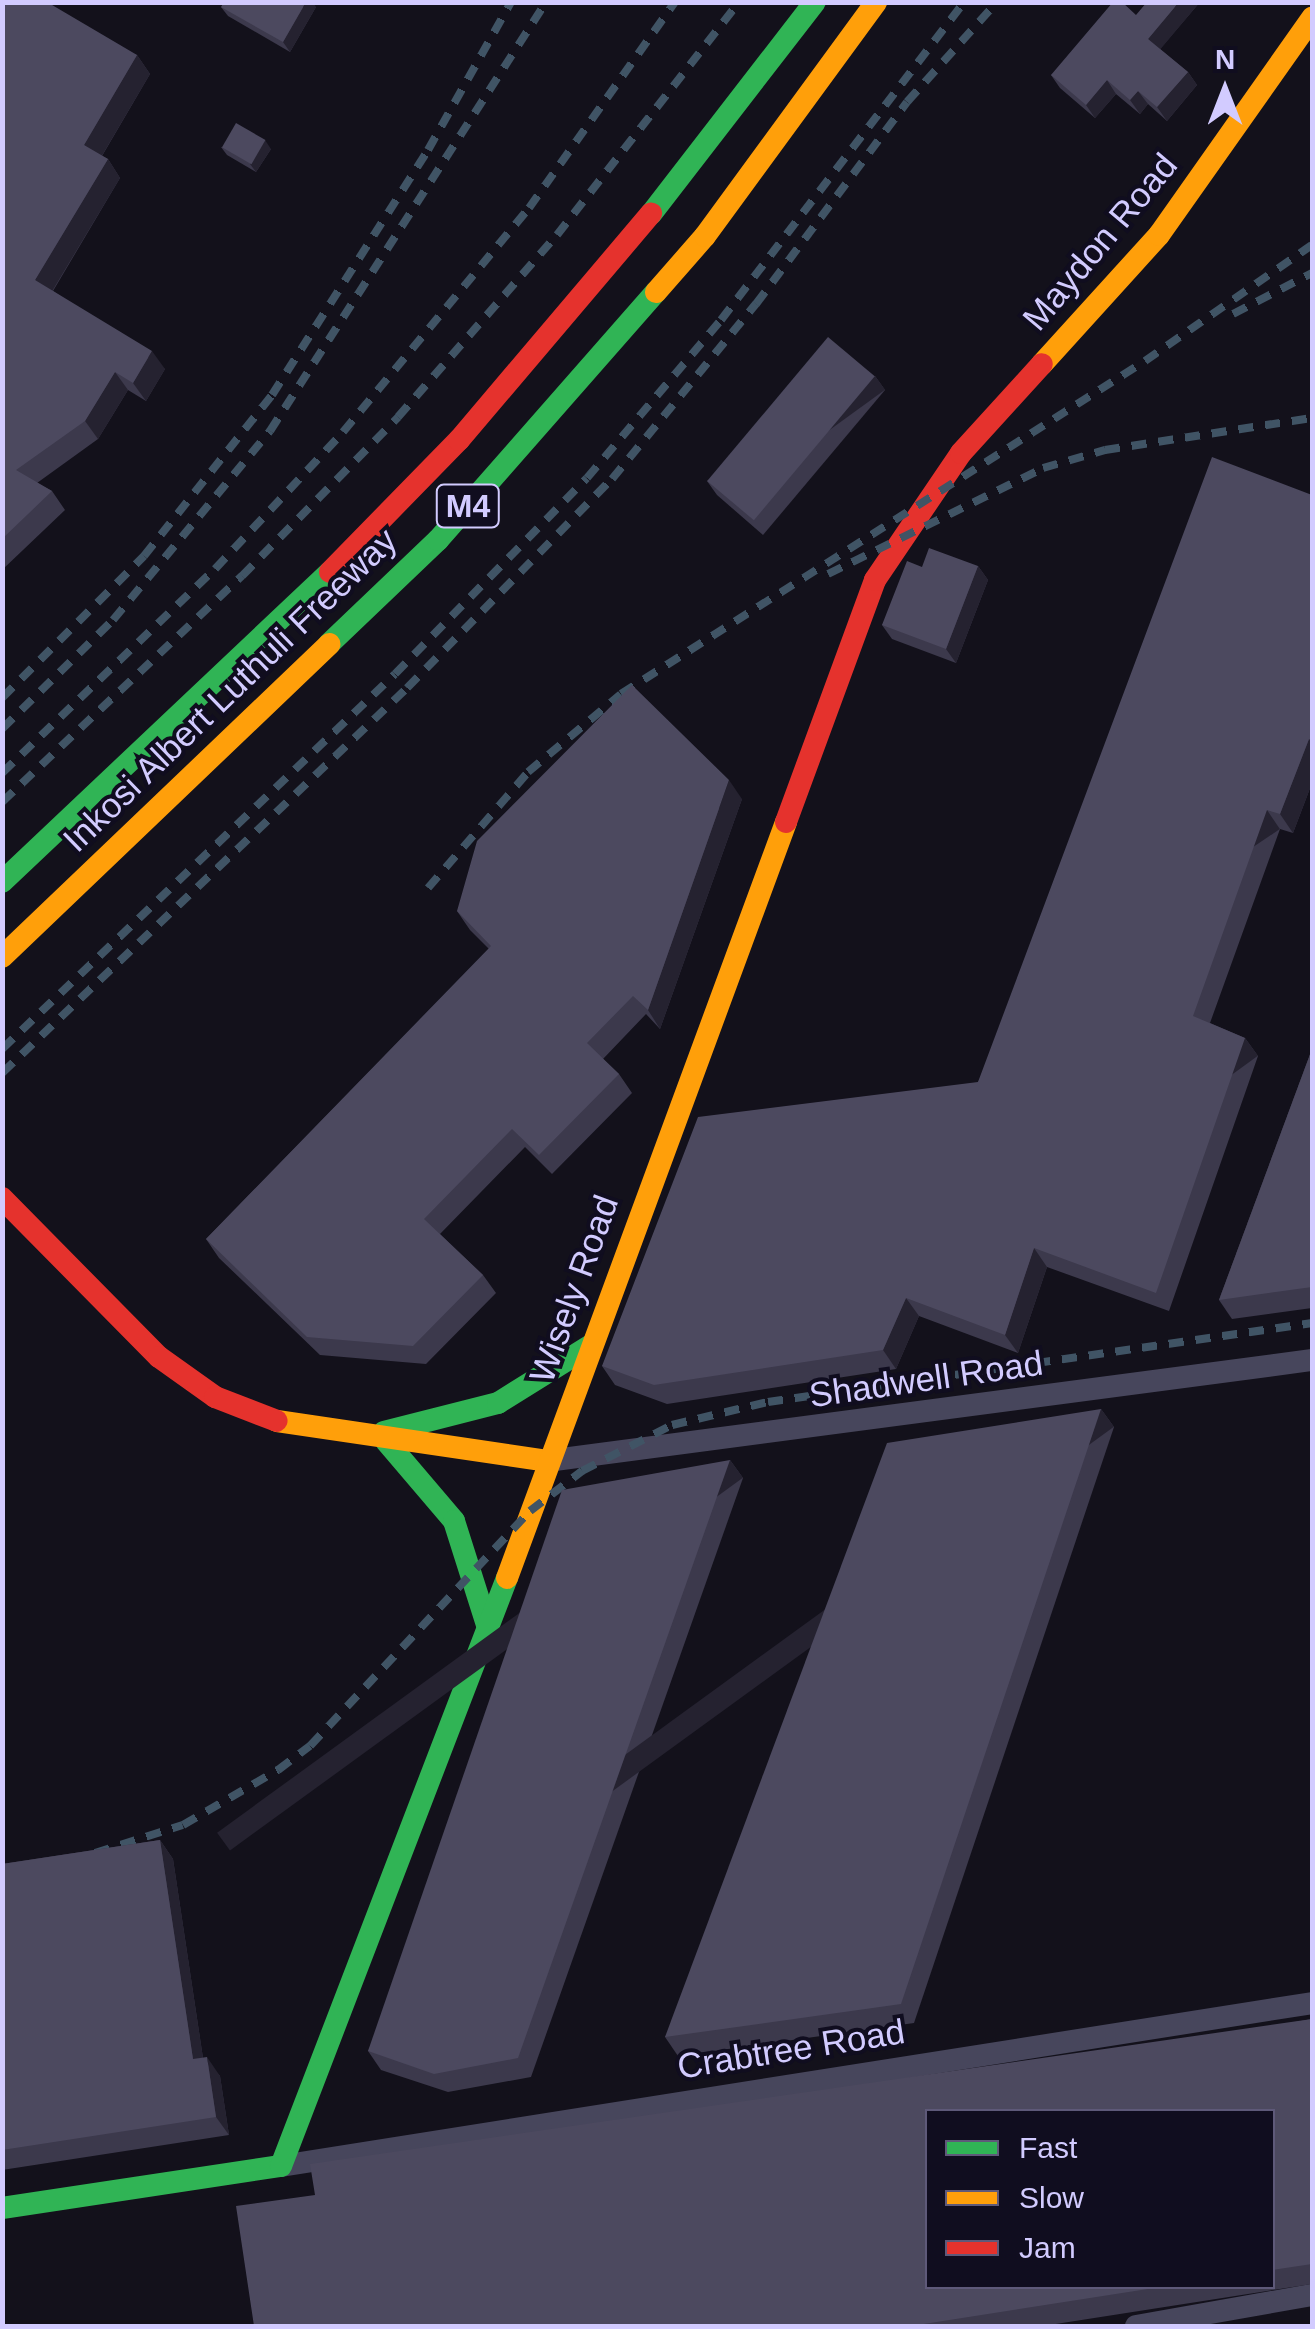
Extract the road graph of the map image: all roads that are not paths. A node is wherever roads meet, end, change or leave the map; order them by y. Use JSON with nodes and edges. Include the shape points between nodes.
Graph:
{"nodes":[{"id":1,"x":816,"y":2,"type":"edge"},
{"id":2,"x":876,"y":2,"type":"edge"},
{"id":3,"x":1312,"y":18,"type":"edge"},
{"id":4,"x":961,"y":453,"type":"joint"},
{"id":5,"x":2,"y":882,"type":"edge"},
{"id":6,"x":2,"y":957,"type":"edge"},
{"id":7,"x":2,"y":1198,"type":"edge"},
{"id":8,"x":591,"y":1346,"type":"junction"},
{"id":9,"x":1312,"y":1360,"type":"edge"},
{"id":10,"x":360,"y":1437,"type":"junction"},
{"id":11,"x":386,"y":1441,"type":"junction"},
{"id":12,"x":548,"y":1461,"type":"junction"},
{"id":13,"x":488,"y":1628,"type":"junction"},
{"id":14,"x":1312,"y":2003,"type":"edge"},
{"id":15,"x":281,"y":2166,"type":"junction"},
{"id":16,"x":2,"y":2208,"type":"edge"},
{"id":17,"x":1312,"y":2294,"type":"edge"},
{"id":18,"x":1136,"y":2326,"type":"edge"}],
"edges":[{"from":1,"to":5,"type":"main road","name":"Inkosi Albert Luthuli Freeway","number":"M4","via":[[710,145],[459,440],[359,544]]},
{"from":2,"to":6,"type":"main road","name":"Inkosi Albert Luthuli Freeway","number":"M4","via":[[706,236],[438,540]]},
{"from":3,"to":4,"type":"main road","name":"Maydon Road","via":[[1159,235]]},
{"from":4,"to":8,"type":"main road","name":"Wisely Road","via":[[902,533],[853,630]]},
{"from":7,"to":10,"type":"main road","via":[[159,1357],[215,1396],[265,1420]]},
{"from":8,"to":10,"type":"main road","via":[[498,1403]]},
{"from":8,"to":12,"type":"main road","name":"Wisely Road"},
{"from":9,"to":12,"type":"street","name":"Shadwell Road"},
{"from":10,"to":11,"type":"main road"},
{"from":11,"to":12,"type":"main road"},
{"from":11,"to":13,"type":"main road","via":[[454,1521]]},
{"from":12,"to":13,"type":"main road","name":"Wisely Road"},
{"from":13,"to":15,"type":"main road","name":"Wisely Road"},
{"from":14,"to":15,"type":"street","name":"Crabtree Road"},
{"from":15,"to":16,"type":"main road"},
{"from":17,"to":18,"type":"street"}]}
